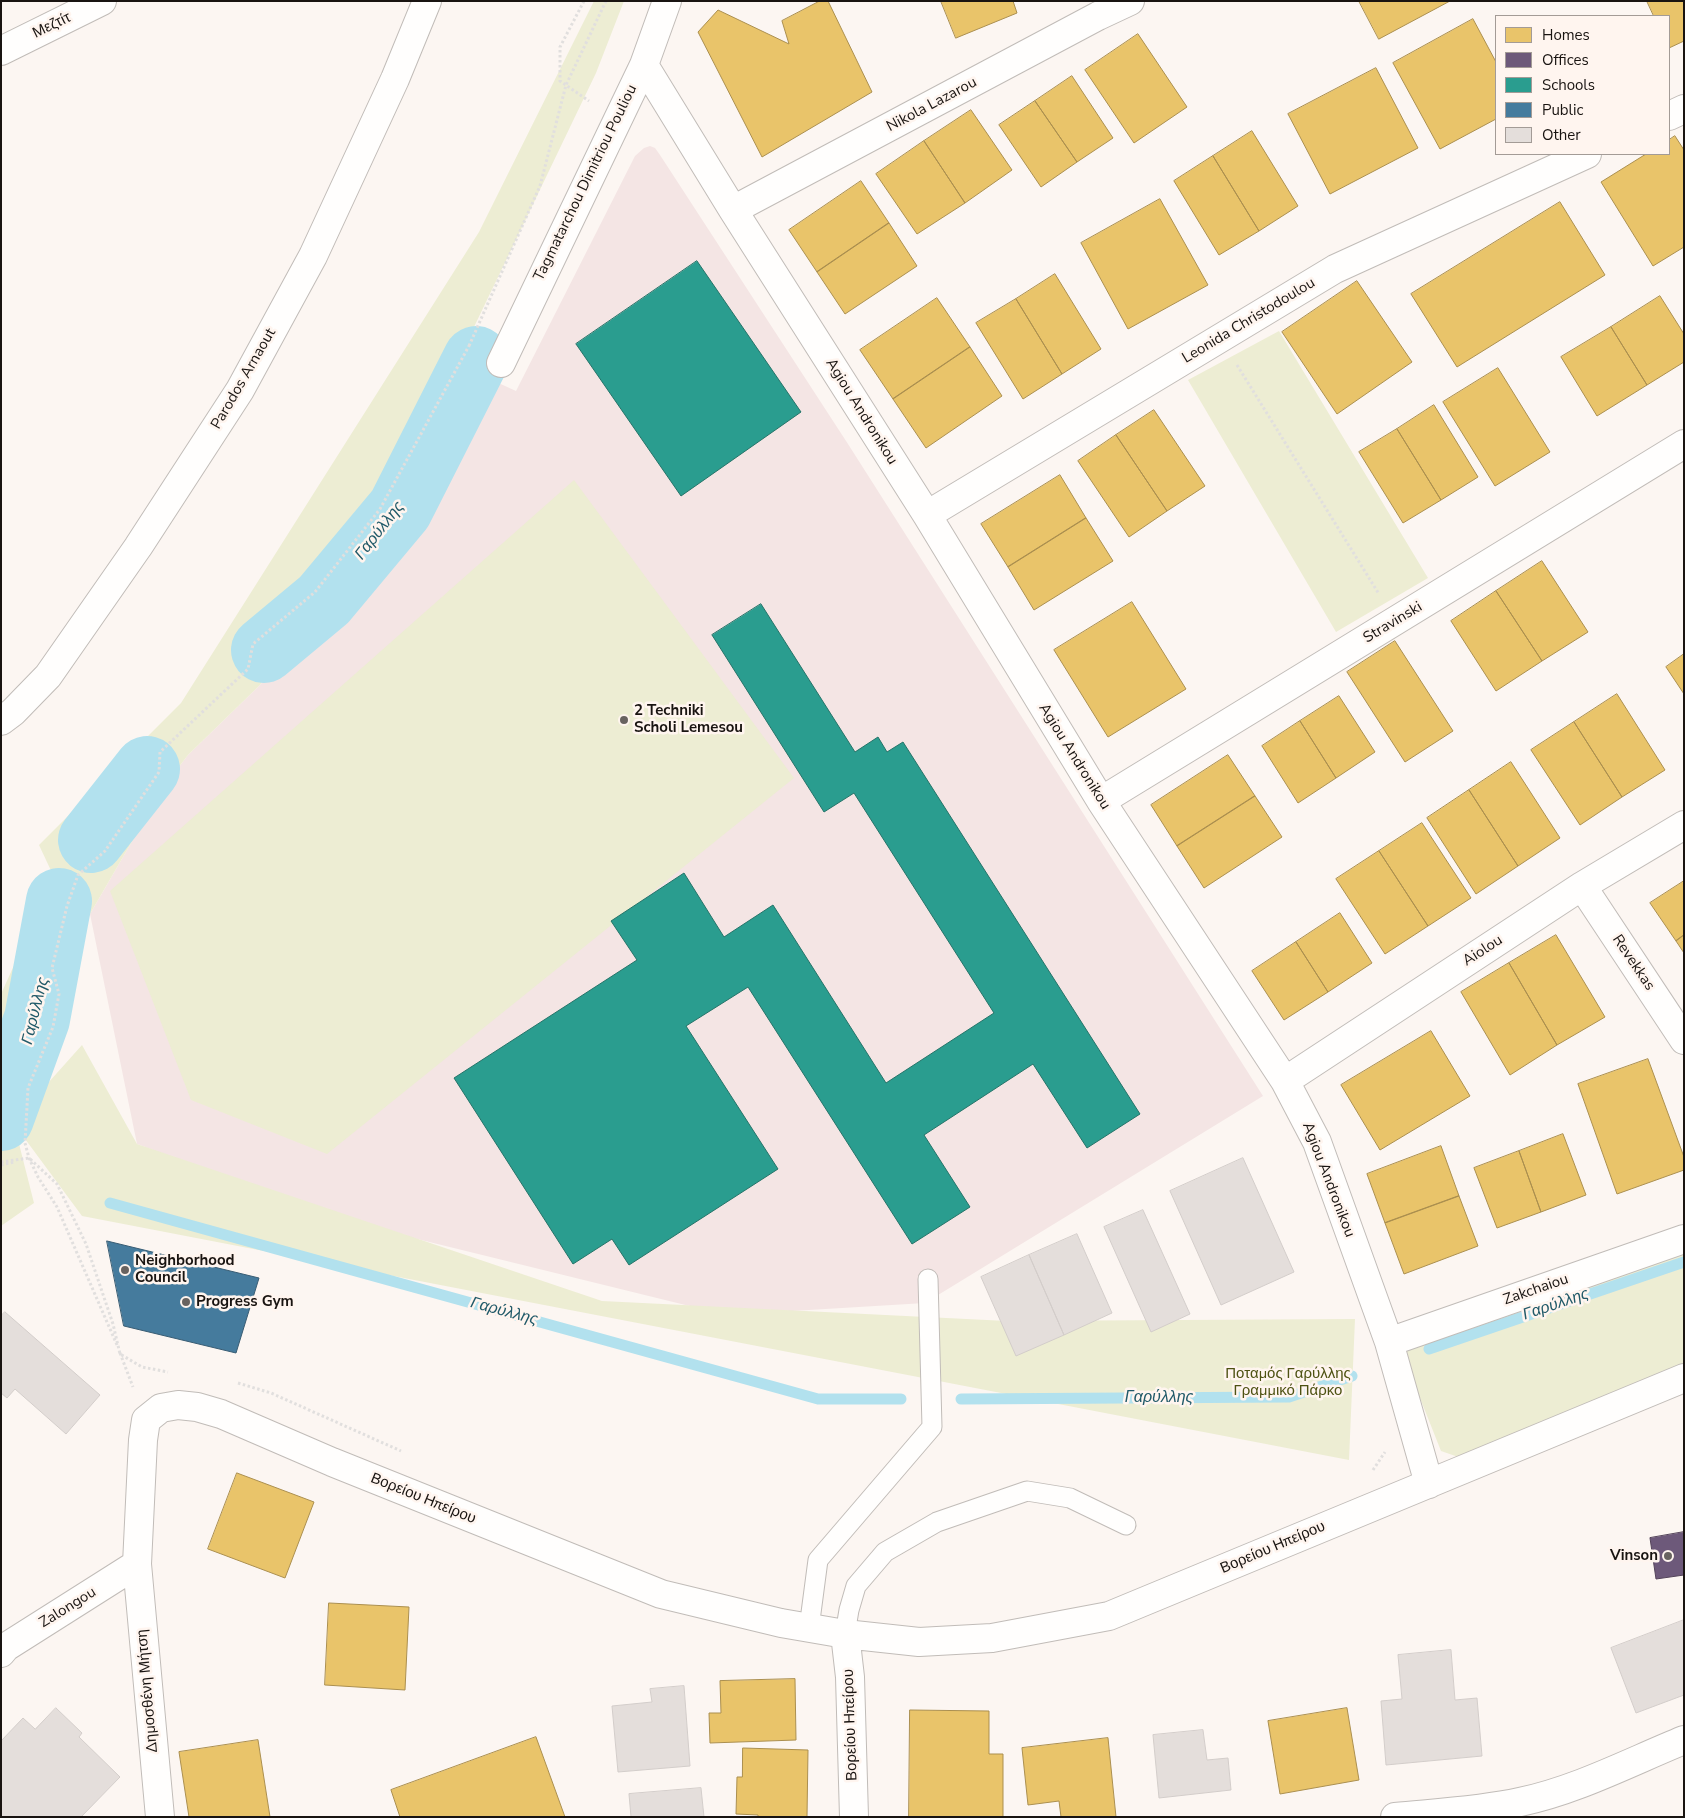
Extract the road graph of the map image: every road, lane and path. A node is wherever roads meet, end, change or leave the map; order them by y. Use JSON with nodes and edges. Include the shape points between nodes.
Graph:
{"nodes":[{"id":1,"x":102,"y":1,"type":"edge"},
{"id":2,"x":427,"y":1,"type":"edge"},
{"id":3,"x":584,"y":1,"type":"edge"},
{"id":4,"x":606,"y":1,"type":"edge"},
{"id":5,"x":667,"y":1,"type":"edge"},
{"id":6,"x":1130,"y":1,"type":"edge"},
{"id":7,"x":1095,"y":9,"type":"edge"},
{"id":8,"x":3,"y":46,"type":"edge"},
{"id":9,"x":644,"y":65,"type":"junction"},
{"id":10,"x":566,"y":85,"type":"junction"},
{"id":11,"x":1684,"y":109,"type":"edge"},
{"id":12,"x":1670,"y":116,"type":"edge"},
{"id":13,"x":1584,"y":155,"type":"edge"},
{"id":14,"x":734,"y":210,"type":"junction"},
{"id":15,"x":1220,"y":338,"type":"junction"},
{"id":16,"x":501,"y":363,"type":"dead end"},
{"id":17,"x":1684,"y":444,"type":"edge"},
{"id":18,"x":927,"y":515,"type":"junction"},
{"id":19,"x":1396,"y":622,"type":"junction"},
{"id":20,"x":1,"y":721,"type":"edge"},
{"id":21,"x":1101,"y":801,"type":"junction"},
{"id":22,"x":1684,"y":825,"type":"edge"},
{"id":23,"x":1582,"y":886,"type":"junction"},
{"id":24,"x":1684,"y":1040,"type":"edge"},
{"id":25,"x":1285,"y":1081,"type":"junction"},
{"id":26,"x":29,"y":1158,"type":"junction"},
{"id":27,"x":1,"y":1164,"type":"edge"},
{"id":28,"x":1684,"y":1239,"type":"edge"},
{"id":29,"x":928,"y":1279,"type":"dead end"},
{"id":30,"x":1388,"y":1342,"type":"junction"},
{"id":31,"x":120,"y":1354,"type":"junction"},
{"id":32,"x":170,"y":1372,"type":"dead end"},
{"id":33,"x":1684,"y":1378,"type":"edge"},
{"id":34,"x":236,"y":1383,"type":"dead end"},
{"id":35,"x":1386,"y":1449,"type":"dead end"},
{"id":36,"x":404,"y":1452,"type":"dead end"},
{"id":37,"x":1368,"y":1476,"type":"dead end"},
{"id":38,"x":1429,"y":1484,"type":"junction"},
{"id":39,"x":1126,"y":1525,"type":"dead end"},
{"id":40,"x":136,"y":1564,"type":"junction"},
{"id":41,"x":809,"y":1628,"type":"junction"},
{"id":42,"x":845,"y":1634,"type":"junction"},
{"id":43,"x":1,"y":1653,"type":"edge"},
{"id":44,"x":1684,"y":1740,"type":"edge"},
{"id":45,"x":160,"y":1817,"type":"edge"},
{"id":46,"x":854,"y":1817,"type":"edge"},
{"id":47,"x":1395,"y":1817,"type":"edge"}],
"edges":[{"from":1,"to":8,"type":"street","name":"Μεζτίτ"},
{"from":2,"to":20,"type":"street","name":"Parodos Arnaout","via":[[395,80],[313,256],[240,390],[138,547],[48,676]]},
{"from":3,"to":10,"type":"path","via":[[560,47],[560,80]]},
{"from":4,"to":10,"type":"path"},
{"from":5,"to":9,"type":"street","name":"Tagmatarchou Dimitriou Pouliou"},
{"from":6,"to":7,"type":"street","name":"Nikola Lazarou"},
{"from":7,"to":14,"type":"street","name":"Nikola Lazarou"},
{"from":9,"to":14,"type":"street","name":"Agiou Andronikou"},
{"from":9,"to":16,"type":"street","name":"Tagmatarchou Dimitriou Pouliou"},
{"from":10,"to":26,"type":"path","via":[[540,186],[468,349],[380,509],[315,592],[253,644],[248,669],[160,752],[159,772],[105,851],[78,875],[52,968],[59,994],[53,1027],[28,1088],[24,1143]]},
{"from":11,"to":12,"type":"street"},
{"from":13,"to":15,"type":"street","name":"Leonida Christodoulou","via":[[1335,270]]},
{"from":14,"to":18,"type":"street","name":"Agiou Andronikou"},
{"from":15,"to":18,"type":"street","name":"Leonida Christodoulou"},
{"from":15,"to":19,"type":"path"},
{"from":17,"to":19,"type":"street","name":"Stravinski"},
{"from":18,"to":21,"type":"street","name":"Agiou Andronikou"},
{"from":19,"to":21,"type":"street","name":"Stravinski"},
{"from":21,"to":25,"type":"street","name":"Agiou Andronikou"},
{"from":22,"to":23,"type":"street","name":"Aiolou"},
{"from":23,"to":24,"type":"street","name":"Revekkas"},
{"from":23,"to":25,"type":"street","name":"Aiolou"},
{"from":25,"to":30,"type":"street","name":"Agiou Andronikou","via":[[1317,1142]]},
{"from":26,"to":27,"type":"path"},
{"from":26,"to":31,"type":"path","via":[[56,1207]]},
{"from":26,"to":31,"type":"path","via":[[57,1184],[86,1244]]},
{"from":28,"to":30,"type":"street","name":"Zakchaiou"},
{"from":29,"to":41,"type":"lane","via":[[932,1427],[818,1560]]},
{"from":30,"to":38,"type":"street","name":"Agiou Andronikou"},
{"from":31,"to":32,"type":"path","via":[[142,1367]]},
{"from":33,"to":38,"type":"street","name":"Βορείου Ηπείρου"},
{"from":34,"to":36,"type":"path","via":[[271,1393]]},
{"from":35,"to":37,"type":"path"},
{"from":38,"to":42,"type":"street","name":"Βορείου Ηπείρου","via":[[1109,1616],[992,1638],[918,1642]]},
{"from":39,"to":42,"type":"lane","via":[[1070,1498],[1026,1491],[937,1522],[885,1552],[856,1586]]},
{"from":40,"to":41,"type":"street","name":"Βορείου Ηπείρου","via":[[146,1420],[161,1408],[178,1405],[221,1414],[661,1594]]},
{"from":40,"to":43,"type":"street","name":"Zalongou"},
{"from":40,"to":45,"type":"street","name":"Δημοσθένη Μήτση"},
{"from":41,"to":42,"type":"street","name":"Βορείου Ηπείρου"},
{"from":42,"to":46,"type":"street","name":"Βορείου Ηπείρου","via":[[850,1677]]},
{"from":44,"to":47,"type":"street","via":[[1566,1789],[1520,1802]]}]}
